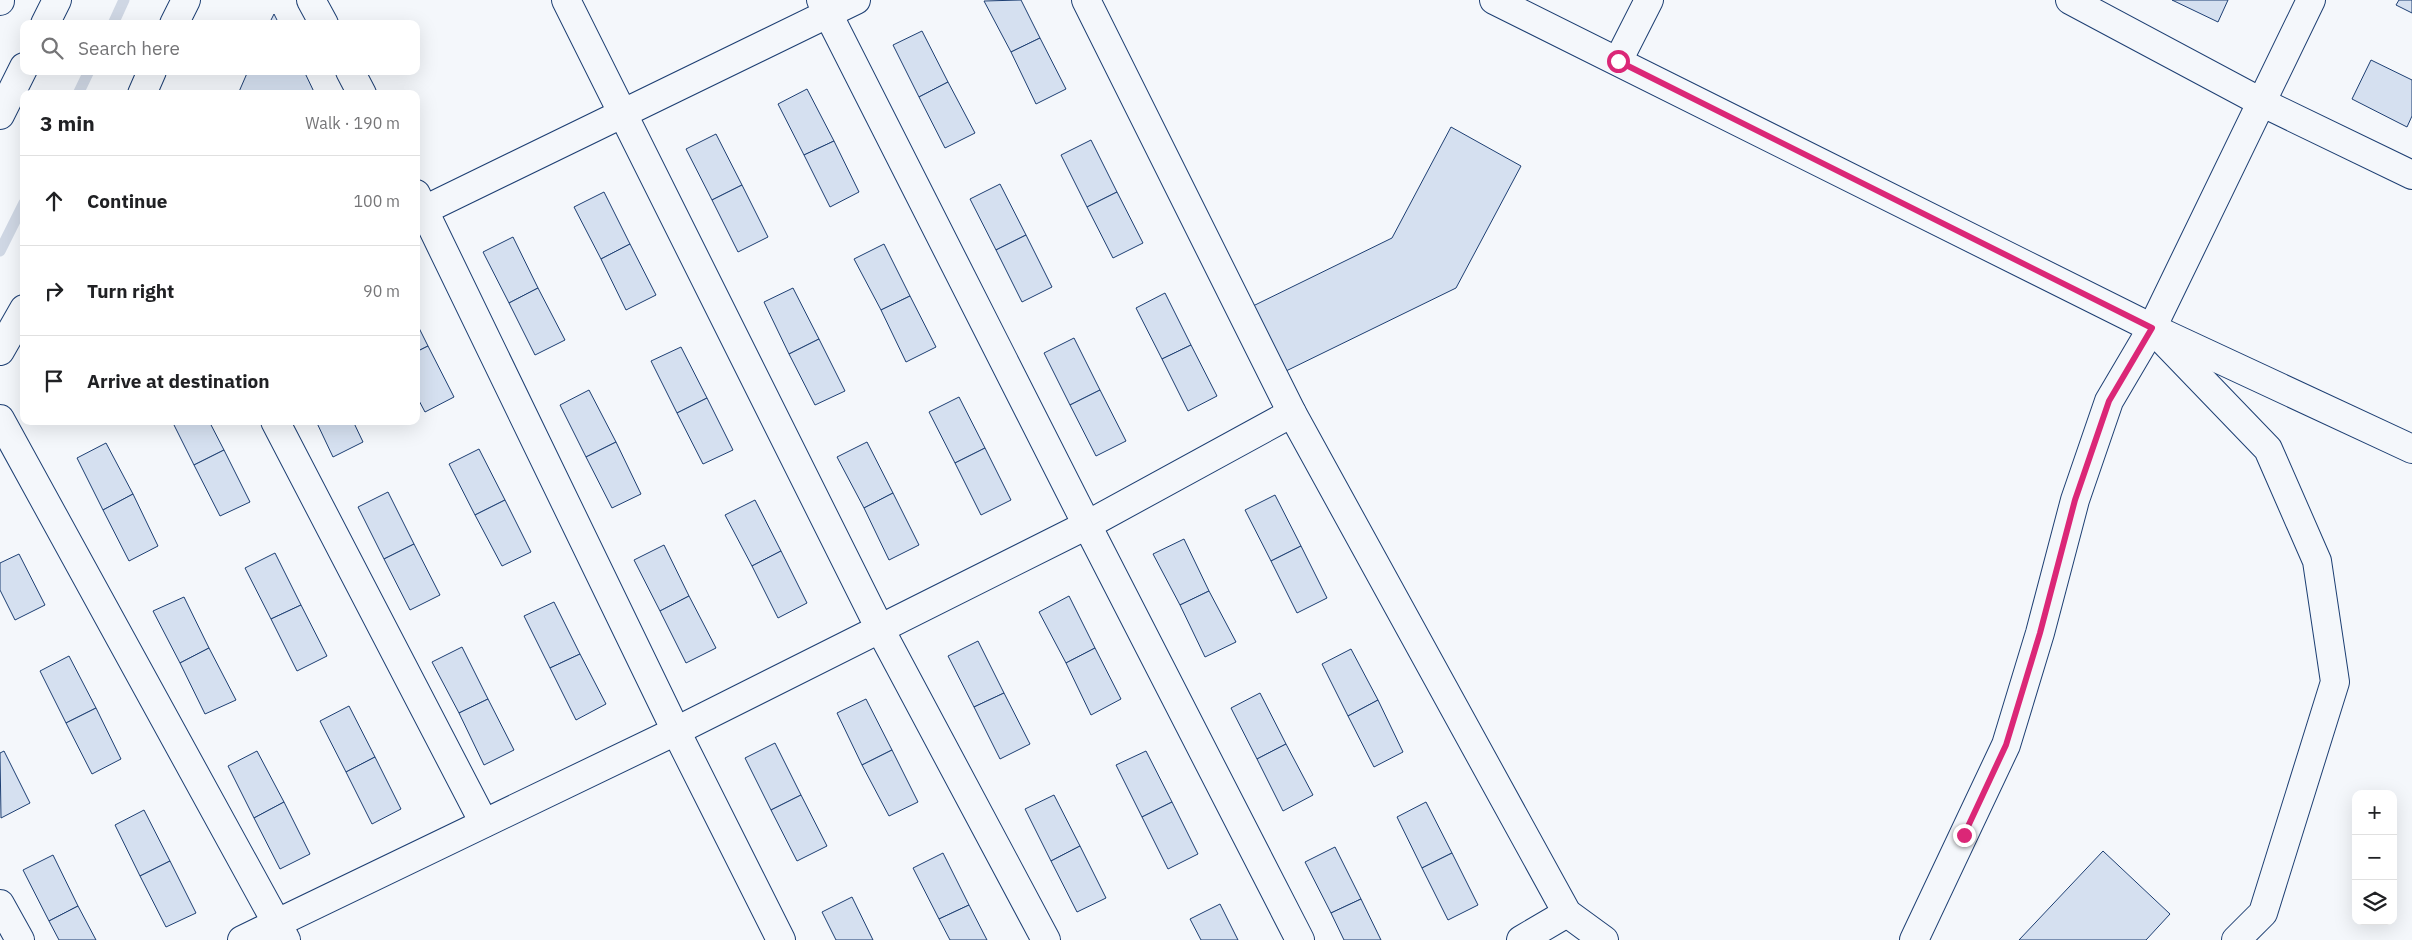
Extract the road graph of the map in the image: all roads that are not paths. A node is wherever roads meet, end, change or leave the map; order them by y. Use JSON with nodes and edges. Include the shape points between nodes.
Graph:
{"nodes":[{"id":1,"x":57,"y":0,"type":"edge"},
{"id":2,"x":186,"y":0,"type":"edge"},
{"id":3,"x":311,"y":0,"type":"edge"},
{"id":4,"x":566,"y":0,"type":"edge"},
{"id":5,"x":856,"y":0,"type":"edge"},
{"id":6,"x":1086,"y":0,"type":"edge"},
{"id":7,"x":1494,"y":0,"type":"edge"},
{"id":8,"x":1649,"y":0,"type":"edge"},
{"id":9,"x":2070,"y":0,"type":"edge"},
{"id":10,"x":2311,"y":0,"type":"edge"},
{"id":11,"x":824,"y":7,"type":"edge"},
{"id":12,"x":47,"y":20,"type":"edge"},
{"id":13,"x":176,"y":20,"type":"edge"},
{"id":14,"x":322,"y":20,"type":"edge"},
{"id":15,"x":1618,"y":61,"type":"junction"},
{"id":16,"x":20,"y":75,"type":"edge"},
{"id":17,"x":150,"y":75,"type":"edge"},
{"id":18,"x":352,"y":75,"type":"edge"},
{"id":19,"x":144,"y":90,"type":"edge"},
{"id":20,"x":360,"y":90,"type":"edge"},
{"id":21,"x":2261,"y":102,"type":"junction"},
{"id":22,"x":622,"y":114,"type":"junction"},
{"id":23,"x":0,"y":115,"type":"edge"},
{"id":24,"x":2412,"y":175,"type":"edge"},
{"id":25,"x":420,"y":206,"type":"edge"},
{"id":26,"x":420,"y":208,"type":"edge"},
{"id":27,"x":20,"y":316,"type":"edge"},
{"id":28,"x":2152,"y":328,"type":"junction"},
{"id":29,"x":0,"y":351,"type":"edge"},
{"id":30,"x":1292,"y":412,"type":"junction"},
{"id":31,"x":9,"y":419,"type":"edge"},
{"id":32,"x":277,"y":425,"type":"edge"},
{"id":33,"x":2412,"y":449,"type":"edge"},
{"id":34,"x":1087,"y":525,"type":"junction"},
{"id":35,"x":880,"y":629,"type":"junction"},
{"id":36,"x":676,"y":731,"type":"junction"},
{"id":37,"x":484,"y":823,"type":"junction"},
{"id":38,"x":0,"y":904,"type":"edge"},
{"id":39,"x":1568,"y":913,"type":"junction"},
{"id":40,"x":282,"y":931,"type":"edge"},
{"id":41,"x":20,"y":940,"type":"edge"},
{"id":42,"x":242,"y":940,"type":"edge"},
{"id":43,"x":780,"y":940,"type":"edge"},
{"id":44,"x":1046,"y":940,"type":"edge"},
{"id":45,"x":1300,"y":940,"type":"edge"},
{"id":46,"x":1522,"y":940,"type":"edge"},
{"id":47,"x":1604,"y":940,"type":"edge"},
{"id":48,"x":1914,"y":940,"type":"edge"},
{"id":49,"x":2236,"y":940,"type":"edge"}],
"edges":[{"from":1,"to":12,"type":"street"},
{"from":2,"to":13,"type":"street"},
{"from":3,"to":14,"type":"street"},
{"from":4,"to":22,"type":"street"},
{"from":5,"to":11,"type":"street"},
{"from":6,"to":30,"type":"street"},
{"from":7,"to":15,"type":"street"},
{"from":8,"to":15,"type":"street"},
{"from":9,"to":21,"type":"street"},
{"from":10,"to":21,"type":"street"},
{"from":11,"to":22,"type":"street"},
{"from":11,"to":34,"type":"street"},
{"from":15,"to":28,"type":"street"},
{"from":16,"to":23,"type":"street"},
{"from":17,"to":19,"type":"street"},
{"from":18,"to":20,"type":"street"},
{"from":21,"to":24,"type":"street"},
{"from":21,"to":28,"type":"street"},
{"from":22,"to":25,"type":"street"},
{"from":22,"to":35,"type":"street"},
{"from":26,"to":36,"type":"street"},
{"from":27,"to":29,"type":"street"},
{"from":28,"to":33,"type":"street"},
{"from":28,"to":48,"type":"street","via":[[2109,401],[2075,500],[2006,745]]},
{"from":28,"to":49,"type":"street","via":[[2268,449],[2317,561],[2335,682],[2263,913]]},
{"from":30,"to":34,"type":"street"},
{"from":30,"to":39,"type":"street"},
{"from":31,"to":40,"type":"street"},
{"from":32,"to":37,"type":"street"},
{"from":34,"to":35,"type":"street"},
{"from":34,"to":45,"type":"street"},
{"from":35,"to":36,"type":"street"},
{"from":35,"to":44,"type":"street"},
{"from":36,"to":37,"type":"street"},
{"from":36,"to":43,"type":"street"},
{"from":37,"to":40,"type":"street"},
{"from":38,"to":41,"type":"street"},
{"from":39,"to":46,"type":"street"},
{"from":39,"to":47,"type":"street"},
{"from":40,"to":42,"type":"street"}]}
